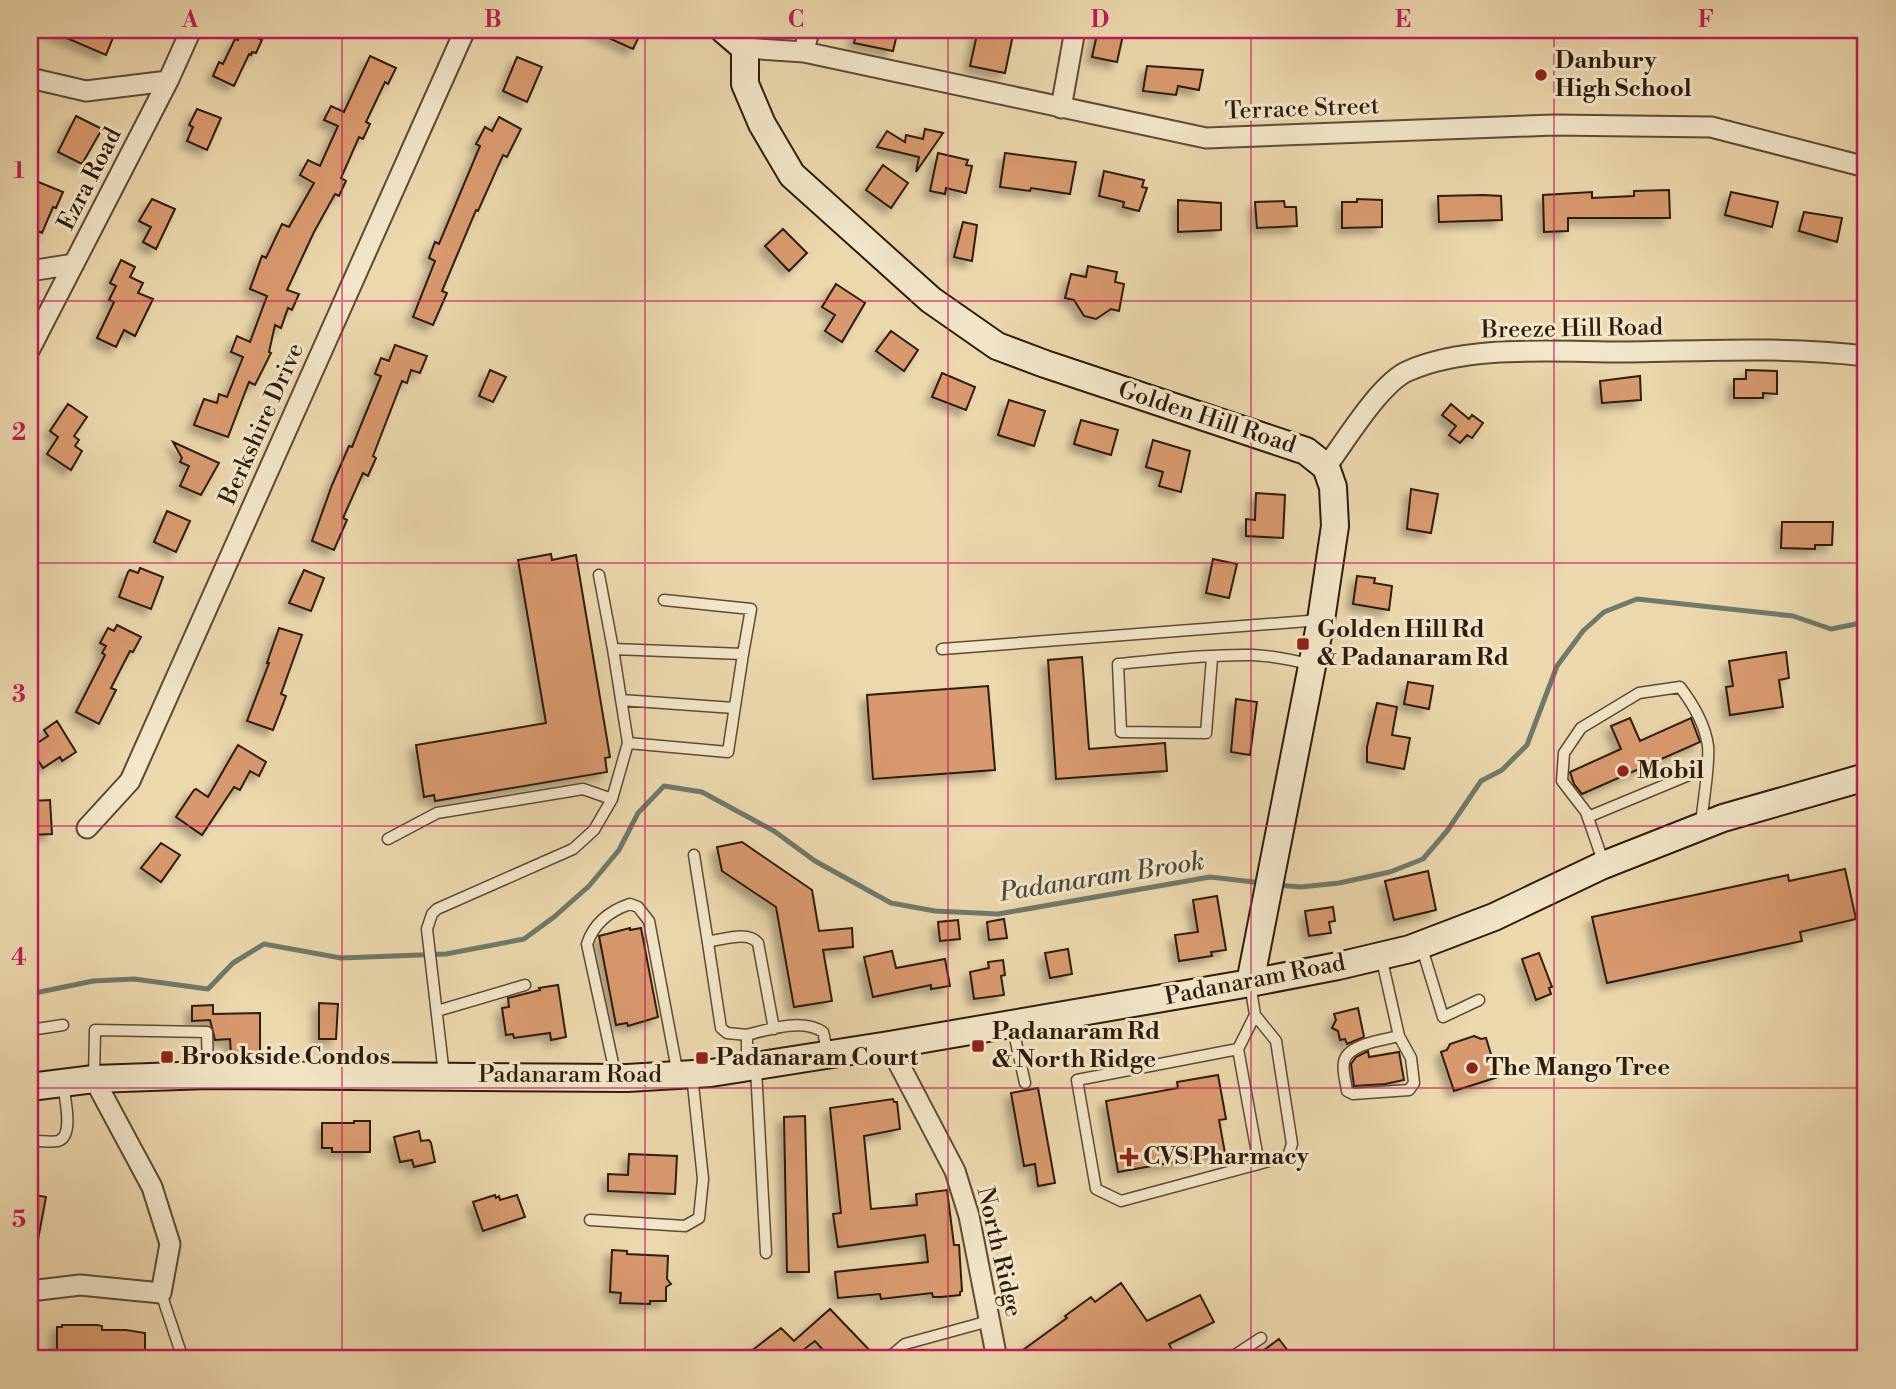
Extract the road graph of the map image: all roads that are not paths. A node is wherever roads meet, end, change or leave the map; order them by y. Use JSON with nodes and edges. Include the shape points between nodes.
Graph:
{"nodes":[{"id":1,"x":191,"y":30,"type":"edge"},
{"id":2,"x":465,"y":30,"type":"edge"},
{"id":3,"x":724,"y":30,"type":"edge"},
{"id":4,"x":809,"y":30,"type":"edge"},
{"id":5,"x":1075,"y":30,"type":"edge"},
{"id":6,"x":745,"y":48,"type":"junction"},
{"id":7,"x":804,"y":52,"type":"junction"},
{"id":8,"x":30,"y":78,"type":"edge"},
{"id":9,"x":168,"y":81,"type":"junction"},
{"id":10,"x":1061,"y":108,"type":"junction"},
{"id":11,"x":1866,"y":167,"type":"edge"},
{"id":12,"x":74,"y":264,"type":"junction"},
{"id":13,"x":30,"y":271,"type":"edge"},
{"id":14,"x":30,"y":349,"type":"edge"},
{"id":15,"x":1866,"y":356,"type":"edge"},
{"id":16,"x":1326,"y":467,"type":"junction"},
{"id":17,"x":599,"y":575,"type":"dead end"},
{"id":18,"x":664,"y":600,"type":"dead end"},
{"id":19,"x":1321,"y":620,"type":"junction"},
{"id":20,"x":613,"y":649,"type":"junction"},
{"id":21,"x":942,"y":649,"type":"dead end"},
{"id":22,"x":743,"y":653,"type":"junction"},
{"id":23,"x":1212,"y":658,"type":"junction"},
{"id":24,"x":1313,"y":665,"type":"junction"},
{"id":25,"x":621,"y":700,"type":"junction"},
{"id":26,"x":734,"y":708,"type":"junction"},
{"id":27,"x":628,"y":743,"type":"junction"},
{"id":28,"x":1706,"y":768,"type":"junction"},
{"id":29,"x":1866,"y":777,"type":"edge"},
{"id":30,"x":612,"y":799,"type":"junction"},
{"id":31,"x":1588,"y":817,"type":"junction"},
{"id":32,"x":1700,"y":827,"type":"junction"},
{"id":33,"x":87,"y":828,"type":"dead end"},
{"id":34,"x":388,"y":839,"type":"dead end"},
{"id":35,"x":694,"y":855,"type":"dead end"},
{"id":36,"x":1604,"y":864,"type":"junction"},
{"id":37,"x":708,"y":943,"type":"junction"},
{"id":38,"x":1421,"y":945,"type":"junction"},
{"id":39,"x":1381,"y":956,"type":"junction"},
{"id":40,"x":1250,"y":983,"type":"junction"},
{"id":41,"x":525,"y":985,"type":"dead end"},
{"id":42,"x":1479,"y":1000,"type":"dead end"},
{"id":43,"x":437,"y":1011,"type":"junction"},
{"id":44,"x":1255,"y":1015,"type":"junction"},
{"id":45,"x":1012,"y":1024,"type":"junction"},
{"id":46,"x":63,"y":1025,"type":"dead end"},
{"id":47,"x":774,"y":1029,"type":"junction"},
{"id":48,"x":30,"y":1030,"type":"edge"},
{"id":49,"x":747,"y":1035,"type":"junction"},
{"id":50,"x":1398,"y":1036,"type":"junction"},
{"id":51,"x":889,"y":1045,"type":"junction"},
{"id":52,"x":1238,"y":1049,"type":"junction"},
{"id":53,"x":828,"y":1055,"type":"junction"},
{"id":54,"x":751,"y":1067,"type":"junction"},
{"id":55,"x":208,"y":1075,"type":"junction"},
{"id":56,"x":444,"y":1075,"type":"junction"},
{"id":57,"x":685,"y":1075,"type":"junction"},
{"id":58,"x":617,"y":1078,"type":"junction"},
{"id":59,"x":94,"y":1079,"type":"junction"},
{"id":60,"x":63,"y":1082,"type":"junction"},
{"id":61,"x":1025,"y":1083,"type":"dead end"},
{"id":62,"x":30,"y":1087,"type":"edge"},
{"id":63,"x":30,"y":1141,"type":"edge"},
{"id":64,"x":1259,"y":1164,"type":"junction"},
{"id":65,"x":590,"y":1220,"type":"dead end"},
{"id":66,"x":766,"y":1253,"type":"dead end"},
{"id":67,"x":30,"y":1291,"type":"edge"},
{"id":68,"x":161,"y":1293,"type":"junction"},
{"id":69,"x":989,"y":1321,"type":"junction"},
{"id":70,"x":1261,"y":1338,"type":"dead end"},
{"id":71,"x":183,"y":1359,"type":"edge"},
{"id":72,"x":887,"y":1359,"type":"edge"},
{"id":73,"x":998,"y":1359,"type":"edge"},
{"id":74,"x":1229,"y":1359,"type":"edge"}],
"edges":[{"from":1,"to":9,"type":"street","name":"Ezra Road"},
{"from":2,"to":33,"type":"street","name":"Berkshire Drive","via":[[130,781]]},
{"from":3,"to":6,"type":"main road"},
{"from":4,"to":7,"type":"street"},
{"from":5,"to":10,"type":"street"},
{"from":6,"to":7,"type":"street","name":"Terrace Street"},
{"from":6,"to":16,"type":"main road","name":"Golden Hill Road","via":[[745,84],[792,175],[931,300],[997,346],[1306,451]]},
{"from":7,"to":10,"type":"street","name":"Terrace Street"},
{"from":8,"to":9,"type":"street","via":[[86,91]]},
{"from":9,"to":12,"type":"street","name":"Ezra Road"},
{"from":10,"to":11,"type":"street","name":"Terrace Street","via":[[1206,138],[1554,125],[1711,127]]},
{"from":12,"to":13,"type":"street"},
{"from":12,"to":14,"type":"street","name":"Ezra Road"},
{"from":15,"to":16,"type":"street","name":"Breeze Hill Road","via":[[1815,349],[1450,356],[1405,372],[1379,395]]},
{"from":16,"to":19,"type":"main road","name":"Golden Hill Road","via":[[1333,487],[1335,526]]},
{"from":17,"to":20,"type":"lane"},
{"from":18,"to":22,"type":"lane","via":[[751,609]]},
{"from":19,"to":21,"type":"lane"},
{"from":19,"to":24,"type":"main road","name":"Golden Hill Road"},
{"from":20,"to":22,"type":"lane"},
{"from":20,"to":25,"type":"lane"},
{"from":22,"to":26,"type":"lane"},
{"from":23,"to":23,"type":"lane","via":[[1118,664],[1121,732],[1206,733]]},
{"from":23,"to":24,"type":"lane","via":[[1252,655]]},
{"from":24,"to":40,"type":"main road","name":"Golden Hill Road"},
{"from":25,"to":26,"type":"lane"},
{"from":25,"to":27,"type":"lane"},
{"from":26,"to":27,"type":"lane","via":[[728,752]]},
{"from":27,"to":30,"type":"lane"},
{"from":28,"to":31,"type":"lane"},
{"from":28,"to":31,"type":"lane","via":[[1708,748],[1702,724],[1680,687],[1639,693],[1581,728],[1564,753],[1562,781]]},
{"from":28,"to":32,"type":"lane"},
{"from":29,"to":32,"type":"main road","name":"Padanaram Road"},
{"from":30,"to":34,"type":"lane","via":[[583,789],[437,813]]},
{"from":30,"to":43,"type":"lane","via":[[594,830],[573,849],[432,915],[427,929]]},
{"from":31,"to":36,"type":"lane"},
{"from":32,"to":36,"type":"main road","name":"Padanaram Road"},
{"from":35,"to":37,"type":"lane"},
{"from":36,"to":38,"type":"main road","name":"Padanaram Road","via":[[1494,917]]},
{"from":37,"to":47,"type":"lane","via":[[747,936],[758,943]]},
{"from":37,"to":49,"type":"lane","via":[[722,1028]]},
{"from":38,"to":39,"type":"main road","name":"Padanaram Road"},
{"from":38,"to":42,"type":"lane","via":[[1443,1017]]},
{"from":39,"to":40,"type":"main road","name":"Padanaram Road"},
{"from":39,"to":50,"type":"lane"},
{"from":40,"to":44,"type":"lane"},
{"from":40,"to":45,"type":"main road","name":"Padanaram Road"},
{"from":41,"to":43,"type":"lane"},
{"from":43,"to":56,"type":"lane"},
{"from":44,"to":52,"type":"lane"},
{"from":44,"to":64,"type":"lane","via":[[1276,1041],[1292,1144],[1288,1156]]},
{"from":45,"to":51,"type":"main road","name":"Padanaram Road"},
{"from":45,"to":61,"type":"lane"},
{"from":46,"to":48,"type":"lane"},
{"from":47,"to":49,"type":"lane"},
{"from":47,"to":53,"type":"lane","via":[[816,1027],[823,1032]]},
{"from":49,"to":54,"type":"lane"},
{"from":50,"to":50,"type":"lane","via":[[1411,1058],[1415,1083],[1409,1090],[1347,1091],[1343,1066],[1351,1050]]},
{"from":51,"to":53,"type":"main road","name":"Padanaram Road"},
{"from":51,"to":69,"type":"street","name":"North Ridge","via":[[955,1171],[969,1216]]},
{"from":52,"to":64,"type":"lane"},
{"from":52,"to":64,"type":"lane","via":[[1077,1080],[1096,1189],[1121,1201]]},
{"from":53,"to":54,"type":"main road","name":"Padanaram Road"},
{"from":54,"to":57,"type":"main road","name":"Padanaram Road"},
{"from":54,"to":66,"type":"lane"},
{"from":55,"to":56,"type":"main road","name":"Padanaram Road"},
{"from":55,"to":59,"type":"main road","name":"Padanaram Road"},
{"from":55,"to":59,"type":"lane","via":[[207,1032],[95,1030]]},
{"from":56,"to":58,"type":"main road","name":"Padanaram Road"},
{"from":57,"to":58,"type":"main road","name":"Padanaram Road"},
{"from":57,"to":58,"type":"lane","via":[[649,921],[630,904],[603,918],[587,944]]},
{"from":57,"to":65,"type":"lane","via":[[703,1179],[699,1218],[685,1226]]},
{"from":59,"to":60,"type":"main road","name":"Padanaram Road"},
{"from":59,"to":68,"type":"street","via":[[152,1187],[170,1244]]},
{"from":60,"to":62,"type":"main road","name":"Padanaram Road"},
{"from":60,"to":63,"type":"lane","via":[[68,1122],[63,1139]]},
{"from":67,"to":68,"type":"street","via":[[80,1285]]},
{"from":68,"to":71,"type":"lane"},
{"from":69,"to":72,"type":"lane","via":[[905,1345]]},
{"from":69,"to":73,"type":"street","name":"North Ridge"},
{"from":70,"to":74,"type":"lane"}]}
